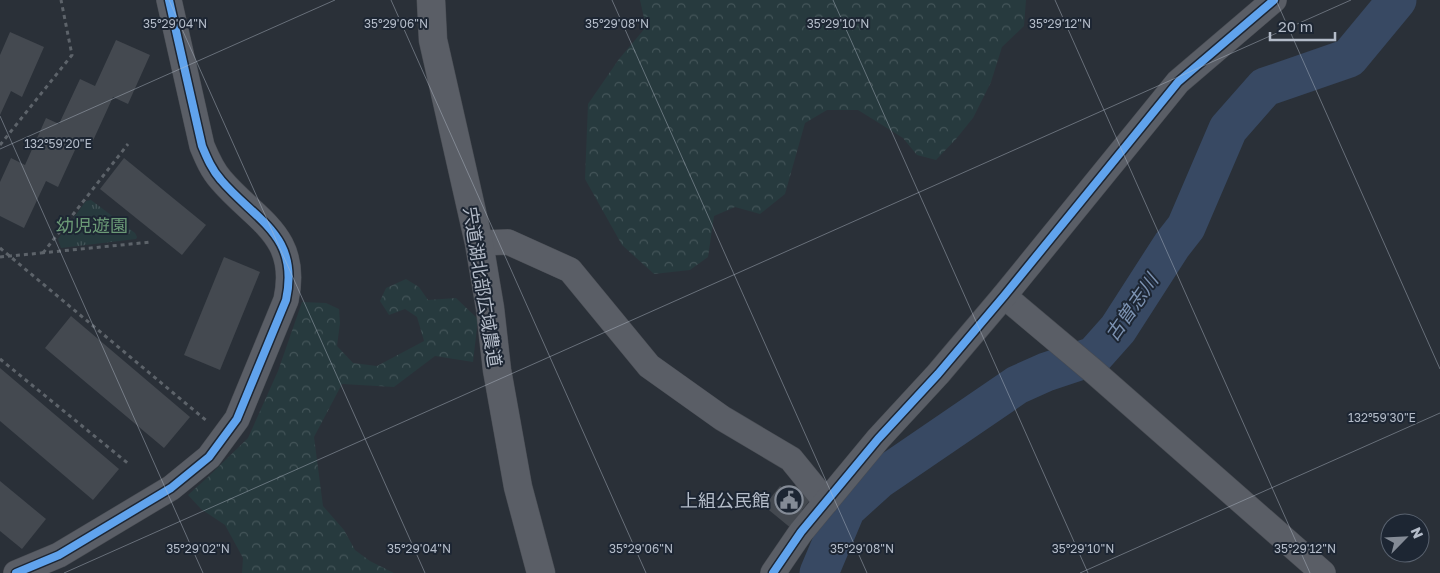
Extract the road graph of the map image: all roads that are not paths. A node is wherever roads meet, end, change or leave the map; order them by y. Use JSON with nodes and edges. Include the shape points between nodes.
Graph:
{"nodes":[{"id":1,"x":169,"y":0,"type":"edge"},
{"id":2,"x":431,"y":0,"type":"edge"},
{"id":3,"x":1274,"y":0,"type":"edge"},
{"id":4,"x":479,"y":243,"type":"junction"},
{"id":5,"x":1004,"y":296,"type":"junction"},
{"id":6,"x":826,"y":502,"type":"junction"},
{"id":7,"x":16,"y":573,"type":"edge"},
{"id":8,"x":541,"y":573,"type":"edge"},
{"id":9,"x":773,"y":573,"type":"edge"},
{"id":10,"x":1323,"y":573,"type":"edge"}],
"edges":[{"from":1,"to":7,"type":"street","via":[[202,146],[219,178],[277,236],[288,269],[286,300],[237,419],[209,458],[171,488],[59,555]]},
{"from":2,"to":4,"type":"street","name":"宍道湖北部広域農道","via":[[433,40]]},
{"from":3,"to":5,"type":"street","via":[[1178,82]]},
{"from":4,"to":6,"type":"street","via":[[508,242],[570,270],[649,366],[722,418],[791,459]]},
{"from":4,"to":8,"type":"street","name":"宍道湖北部広域農道","via":[[518,487]]},
{"from":5,"to":6,"type":"street"},
{"from":5,"to":10,"type":"street"},
{"from":6,"to":9,"type":"street"}]}
